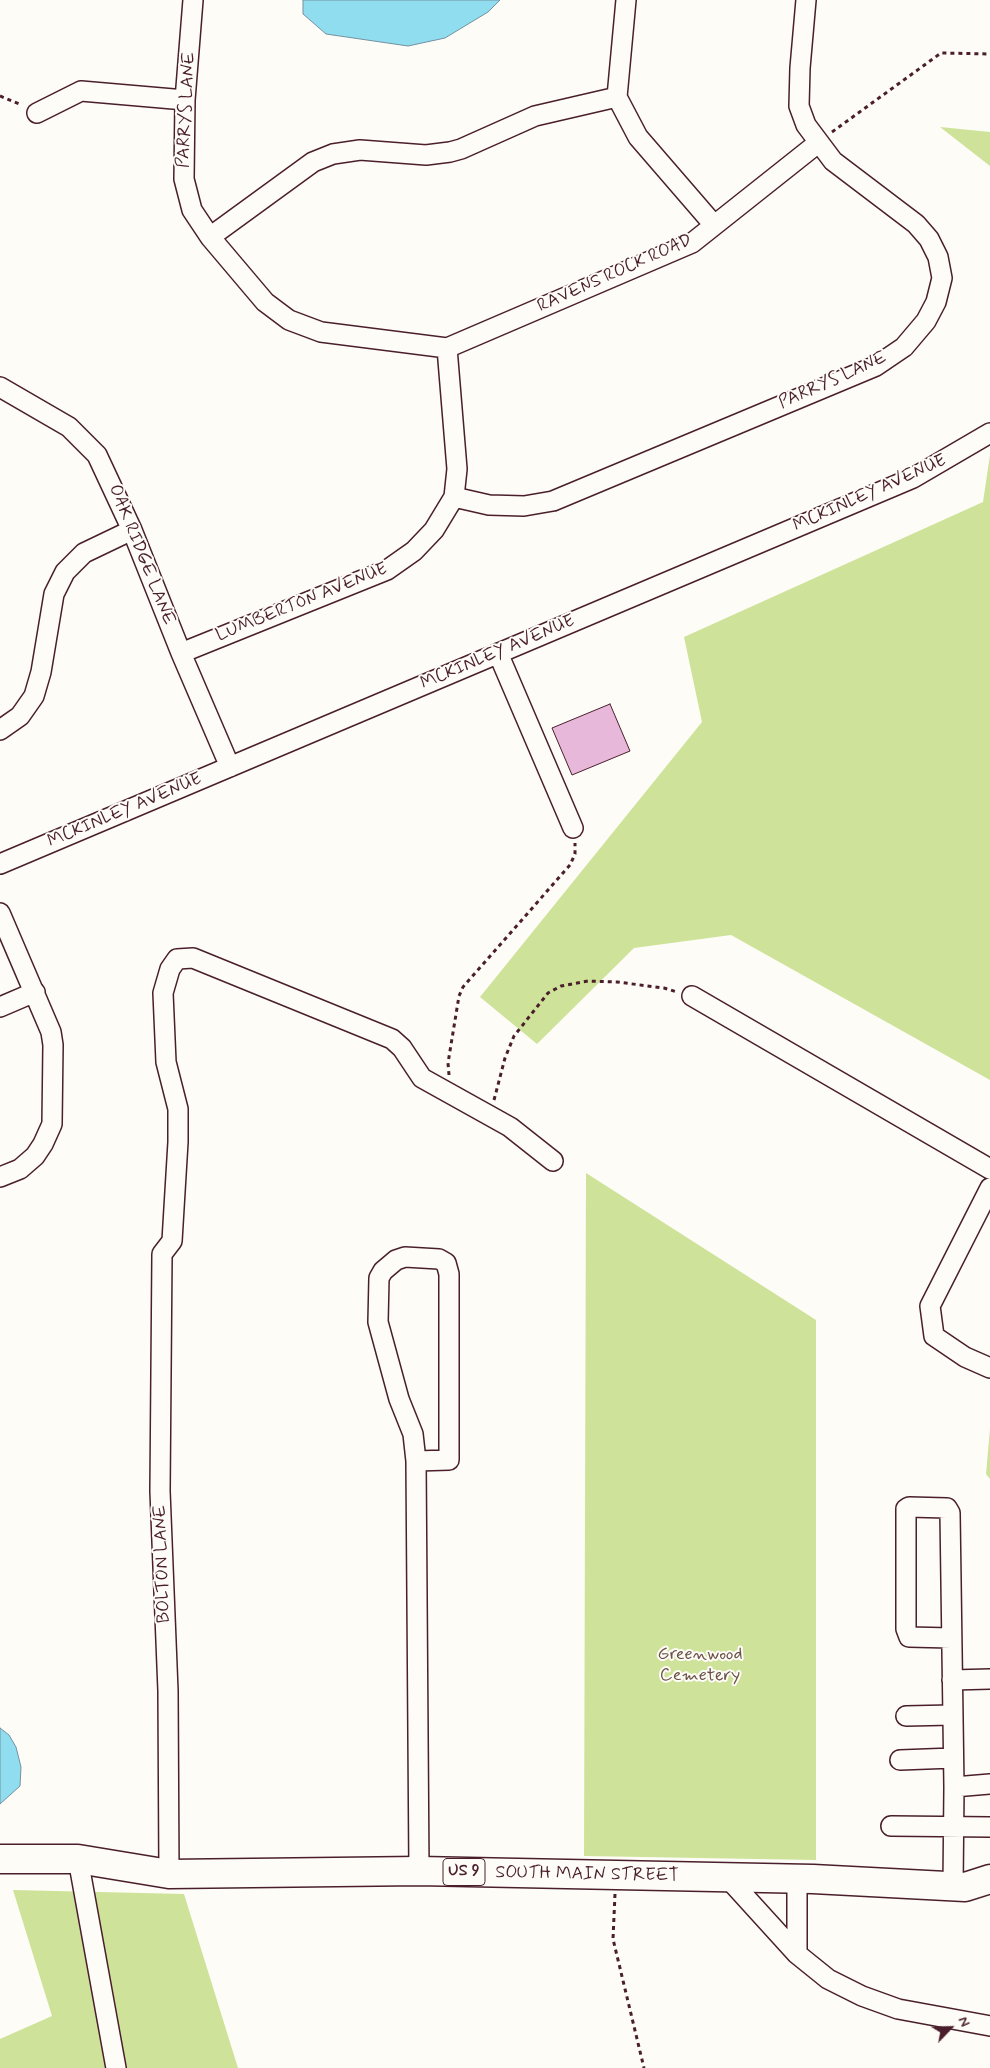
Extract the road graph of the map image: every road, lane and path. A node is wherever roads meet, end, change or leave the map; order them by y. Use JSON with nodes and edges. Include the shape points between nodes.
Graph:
{"nodes":[{"id":1,"x":194,"y":0,"type":"edge"},
{"id":2,"x":626,"y":0,"type":"edge"},
{"id":3,"x":806,"y":0,"type":"edge"},
{"id":4,"x":990,"y":54,"type":"edge"},
{"id":5,"x":0,"y":96,"type":"edge"},
{"id":6,"x":616,"y":97,"type":"junction"},
{"id":7,"x":185,"y":100,"type":"junction"},
{"id":8,"x":37,"y":113,"type":"joint"},
{"id":9,"x":818,"y":143,"type":"junction"},
{"id":10,"x":714,"y":225,"type":"junction"},
{"id":11,"x":210,"y":237,"type":"junction"},
{"id":12,"x":447,"y":348,"type":"junction"},
{"id":13,"x":0,"y":387,"type":"edge"},
{"id":14,"x":990,"y":433,"type":"edge"},
{"id":15,"x":454,"y":497,"type":"junction"},
{"id":16,"x":132,"y":530,"type":"junction"},
{"id":17,"x":181,"y":653,"type":"junction"},
{"id":18,"x":498,"y":653,"type":"junction"},
{"id":19,"x":0,"y":730,"type":"edge"},
{"id":20,"x":230,"y":767,"type":"junction"},
{"id":21,"x":573,"y":828,"type":"joint"},
{"id":22,"x":0,"y":864,"type":"edge"},
{"id":23,"x":0,"y":913,"type":"edge"},
{"id":24,"x":35,"y":992,"type":"junction"},
{"id":25,"x":692,"y":996,"type":"joint"},
{"id":26,"x":0,"y":1007,"type":"edge"},
{"id":27,"x":458,"y":1099,"type":"junction"},
{"id":28,"x":490,"y":1116,"type":"junction"},
{"id":29,"x":554,"y":1161,"type":"dead end"},
{"id":30,"x":990,"y":1170,"type":"edge"},
{"id":31,"x":0,"y":1176,"type":"edge"},
{"id":32,"x":990,"y":1188,"type":"edge"},
{"id":33,"x":990,"y":1368,"type":"edge"},
{"id":34,"x":416,"y":1461,"type":"junction"},
{"id":35,"x":951,"y":1638,"type":"junction"},
{"id":36,"x":990,"y":1679,"type":"edge"},
{"id":37,"x":952,"y":1680,"type":"junction"},
{"id":38,"x":952,"y":1715,"type":"junction"},
{"id":39,"x":906,"y":1716,"type":"dead end"},
{"id":40,"x":953,"y":1758,"type":"junction"},
{"id":41,"x":900,"y":1760,"type":"dead end"},
{"id":42,"x":990,"y":1784,"type":"edge"},
{"id":43,"x":954,"y":1787,"type":"junction"},
{"id":44,"x":891,"y":1826,"type":"dead end"},
{"id":45,"x":954,"y":1826,"type":"junction"},
{"id":46,"x":990,"y":1827,"type":"edge"},
{"id":47,"x":0,"y":1859,"type":"edge"},
{"id":48,"x":78,"y":1860,"type":"junction"},
{"id":49,"x":419,"y":1871,"type":"junction"},
{"id":50,"x":169,"y":1874,"type":"junction"},
{"id":51,"x":615,"y":1876,"type":"junction"},
{"id":52,"x":726,"y":1877,"type":"junction"},
{"id":53,"x":797,"y":1879,"type":"junction"},
{"id":54,"x":969,"y":1884,"type":"edge"},
{"id":55,"x":990,"y":1900,"type":"edge"},
{"id":56,"x":797,"y":1954,"type":"junction"},
{"id":57,"x":990,"y":2026,"type":"edge"},
{"id":58,"x":116,"y":2068,"type":"edge"},
{"id":59,"x":644,"y":2068,"type":"edge"}],
"edges":[{"from":1,"to":7,"type":"street","name":"PARRYS LANE"},
{"from":2,"to":6,"type":"street"},
{"from":3,"to":9,"type":"street","name":"PARRYS LANE","via":[[799,106]]},
{"from":4,"to":9,"type":"path","via":[[942,53]]},
{"from":5,"to":8,"type":"path"},
{"from":6,"to":10,"type":"street","via":[[638,137]]},
{"from":6,"to":11,"type":"street","via":[[534,116],[450,152],[426,156],[360,150],[333,154],[314,162]]},
{"from":7,"to":8,"type":"street","via":[[81,91]]},
{"from":7,"to":11,"type":"street","name":"PARRYS LANE","via":[[184,179],[192,210]]},
{"from":9,"to":10,"type":"street","name":"RAVENS ROCK ROAD"},
{"from":9,"to":15,"type":"street","name":"PARRYS LANE","via":[[833,161],[916,224],[938,257],[942,278],[936,302],[926,321],[904,347],[876,366],[553,501],[524,506],[489,505]]},
{"from":10,"to":12,"type":"street","name":"RAVENS ROCK ROAD","via":[[692,242]]},
{"from":11,"to":12,"type":"street","name":"PARRYS LANE","via":[[265,302],[289,320],[321,332]]},
{"from":12,"to":15,"type":"street","name":"LUMBERTON AVENUE","via":[[457,469]]},
{"from":13,"to":16,"type":"street","name":"OAK RIDGE LANE","via":[[62,422],[91,446]]},
{"from":14,"to":18,"type":"street","name":"MCKINLEY AVENUE","via":[[913,478]]},
{"from":15,"to":17,"type":"street","name":"LUMBERTON AVENUE","via":[[434,530],[414,551],[387,570]]},
{"from":16,"to":17,"type":"street","name":"OAK RIDGE LANE"},
{"from":16,"to":19,"type":"street","via":[[84,553],[65,572],[54,594],[34,696],[20,716]]},
{"from":17,"to":20,"type":"street","name":"OAK RIDGE LANE"},
{"from":18,"to":20,"type":"street","name":"MCKINLEY AVENUE"},
{"from":18,"to":21,"type":"street"},
{"from":20,"to":22,"type":"street","name":"MCKINLEY AVENUE"},
{"from":21,"to":27,"type":"path","via":[[575,854],[570,865],[458,996],[448,1063],[449,1076]]},
{"from":23,"to":24,"type":"street"},
{"from":24,"to":26,"type":"street"},
{"from":24,"to":31,"type":"street","via":[[53,1044],[52,1124],[35,1156],[20,1169]]},
{"from":25,"to":28,"type":"path","via":[[664,988],[597,982],[575,982],[548,993],[514,1036]]},
{"from":25,"to":30,"type":"street"},
{"from":27,"to":28,"type":"street"},
{"from":27,"to":50,"type":"street","name":"BOLTON LANE","via":[[422,1078],[392,1039],[193,958],[177,959],[170,969],[163,993],[166,1062],[178,1109],[178,1142],[172,1240],[162,1254],[160,1490],[168,1691]]},
{"from":28,"to":29,"type":"street","via":[[510,1127]]},
{"from":32,"to":33,"type":"street","via":[[930,1306],[934,1336],[965,1357]]},
{"from":34,"to":34,"type":"street","via":[[450,1460],[449,1274],[446,1263],[439,1259],[405,1257],[396,1260],[379,1278],[378,1322],[399,1399],[413,1434]]},
{"from":34,"to":49,"type":"street"},
{"from":35,"to":35,"type":"street","via":[[950,1513],[947,1508],[909,1507],[906,1509],[906,1630],[909,1637]]},
{"from":35,"to":37,"type":"street"},
{"from":36,"to":37,"type":"street"},
{"from":37,"to":38,"type":"street"},
{"from":38,"to":39,"type":"street"},
{"from":38,"to":40,"type":"street"},
{"from":40,"to":41,"type":"street"},
{"from":40,"to":43,"type":"street"},
{"from":42,"to":43,"type":"street"},
{"from":43,"to":45,"type":"street"},
{"from":44,"to":45,"type":"street"},
{"from":45,"to":46,"type":"street"},
{"from":45,"to":54,"type":"street"},
{"from":47,"to":48,"type":"highway","name":"SOUTH MAIN STREET","number":"US 9"},
{"from":48,"to":50,"type":"highway","name":"SOUTH MAIN STREET","number":"US 9"},
{"from":48,"to":58,"type":"street"},
{"from":49,"to":50,"type":"highway","name":"SOUTH MAIN STREET","number":"US 9"},
{"from":49,"to":51,"type":"highway","name":"SOUTH MAIN STREET","number":"US 9"},
{"from":51,"to":52,"type":"highway","name":"SOUTH MAIN STREET","number":"US 9"},
{"from":51,"to":59,"type":"path","via":[[613,1939]]},
{"from":52,"to":53,"type":"highway","name":"SOUTH MAIN STREET","number":"US 9"},
{"from":52,"to":56,"type":"street"},
{"from":53,"to":54,"type":"highway","name":"SOUTH MAIN STREET","number":"US 9"},
{"from":53,"to":56,"type":"street"},
{"from":54,"to":55,"type":"highway","number":"US 9","via":[[984,1899]]},
{"from":56,"to":57,"type":"street","via":[[828,1979],[862,1996],[898,2008]]}]}
